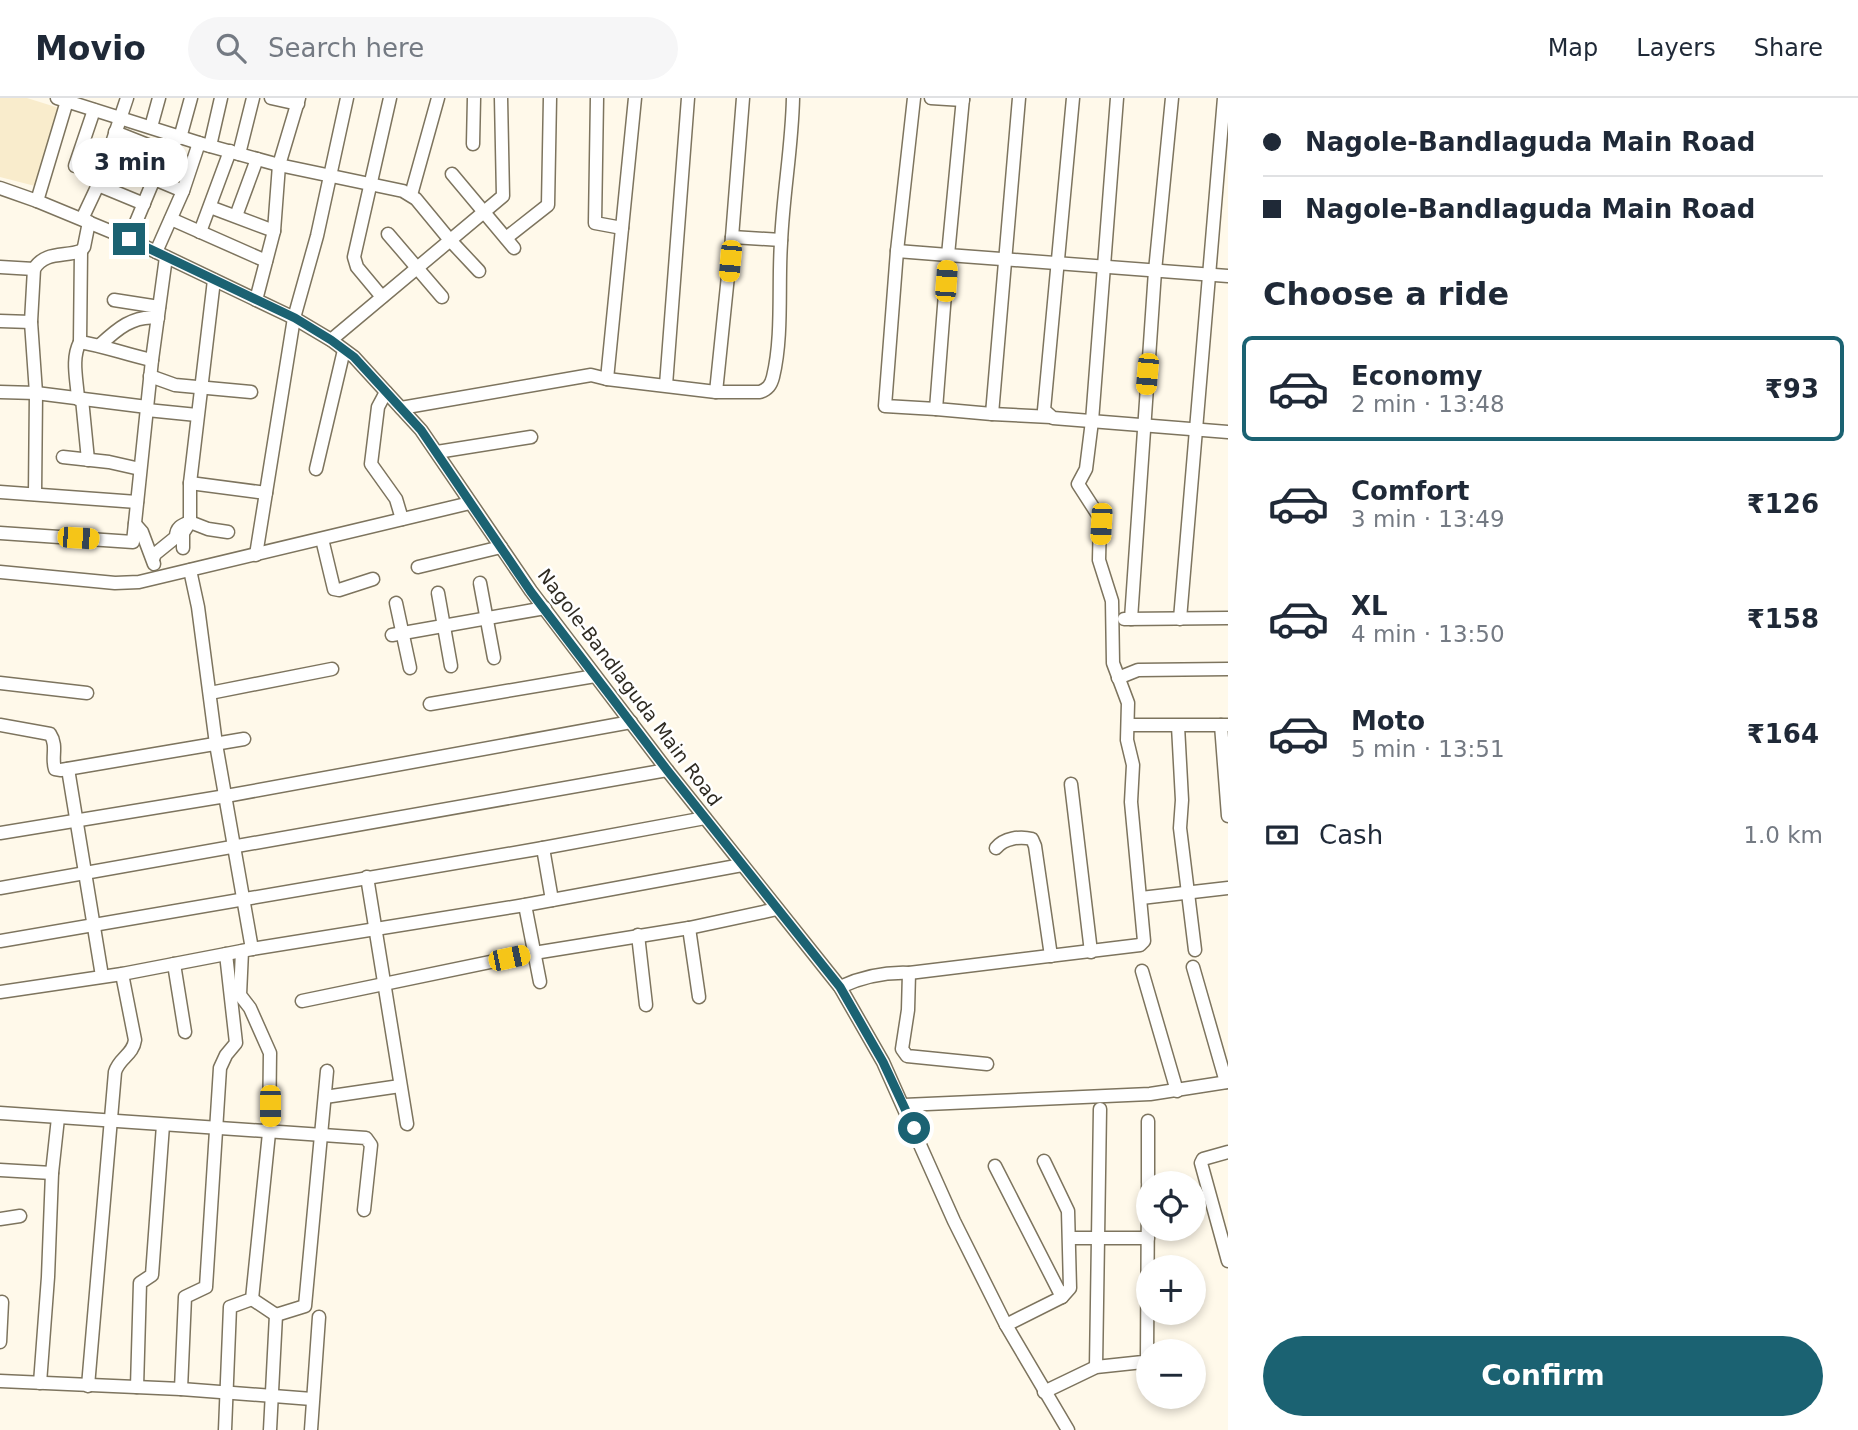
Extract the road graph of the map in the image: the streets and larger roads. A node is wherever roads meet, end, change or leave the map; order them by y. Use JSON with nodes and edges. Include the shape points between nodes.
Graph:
{"nodes":[{"id":1,"x":127,"y":98,"type":"edge"},
{"id":2,"x":159,"y":98,"type":"edge"},
{"id":3,"x":191,"y":98,"type":"edge"},
{"id":4,"x":221,"y":98,"type":"edge"},
{"id":5,"x":253,"y":98,"type":"edge"},
{"id":6,"x":271,"y":98,"type":"edge"},
{"id":7,"x":347,"y":98,"type":"edge"},
{"id":8,"x":390,"y":98,"type":"edge"},
{"id":9,"x":439,"y":98,"type":"edge"},
{"id":10,"x":474,"y":98,"type":"edge"},
{"id":11,"x":501,"y":98,"type":"edge"},
{"id":12,"x":550,"y":98,"type":"edge"},
{"id":13,"x":597,"y":98,"type":"edge"},
{"id":14,"x":635,"y":98,"type":"edge"},
{"id":15,"x":688,"y":98,"type":"edge"},
{"id":16,"x":743,"y":98,"type":"edge"},
{"id":17,"x":793,"y":98,"type":"edge"},
{"id":18,"x":914,"y":98,"type":"edge"},
{"id":19,"x":931,"y":98,"type":"edge"},
{"id":20,"x":1019,"y":98,"type":"edge"},
{"id":21,"x":1073,"y":98,"type":"edge"},
{"id":22,"x":1117,"y":98,"type":"edge"},
{"id":23,"x":1172,"y":98,"type":"edge"},
{"id":24,"x":1224,"y":98,"type":"edge"},
{"id":25,"x":62,"y":99,"type":"edge"},
{"id":26,"x":963,"y":99,"type":"edge"},
{"id":27,"x":299,"y":101,"type":"edge"},
{"id":28,"x":90,"y":105,"type":"edge"},
{"id":29,"x":122,"y":117,"type":"junction"},
{"id":30,"x":151,"y":127,"type":"junction"},
{"id":31,"x":115,"y":132,"type":"junction"},
{"id":32,"x":180,"y":138,"type":"junction"},
{"id":33,"x":473,"y":144,"type":"dead end"},
{"id":34,"x":204,"y":145,"type":"junction"},
{"id":35,"x":235,"y":153,"type":"junction"},
{"id":36,"x":173,"y":155,"type":"dead end"},
{"id":37,"x":107,"y":159,"type":"junction"},
{"id":38,"x":257,"y":159,"type":"junction"},
{"id":39,"x":279,"y":165,"type":"junction"},
{"id":40,"x":75,"y":166,"type":"dead end"},
{"id":41,"x":330,"y":174,"type":"junction"},
{"id":42,"x":452,"y":174,"type":"dead end"},
{"id":43,"x":154,"y":179,"type":"junction"},
{"id":44,"x":370,"y":183,"type":"junction"},
{"id":45,"x":98,"y":185,"type":"junction"},
{"id":46,"x":0,"y":188,"type":"edge"},
{"id":47,"x":183,"y":191,"type":"junction"},
{"id":48,"x":411,"y":195,"type":"junction"},
{"id":49,"x":37,"y":201,"type":"junction"},
{"id":50,"x":144,"y":204,"type":"junction"},
{"id":51,"x":210,"y":207,"type":"junction"},
{"id":52,"x":484,"y":212,"type":"junction"},
{"id":53,"x":236,"y":216,"type":"junction"},
{"id":54,"x":171,"y":219,"type":"junction"},
{"id":55,"x":86,"y":221,"type":"junction"},
{"id":56,"x":622,"y":228,"type":"junction"},
{"id":57,"x":274,"y":231,"type":"junction"},
{"id":58,"x":200,"y":232,"type":"junction"},
{"id":59,"x":388,"y":234,"type":"dead end"},
{"id":60,"x":732,"y":237,"type":"junction"},
{"id":61,"x":129,"y":239,"type":"junction"},
{"id":62,"x":449,"y":239,"type":"junction"},
{"id":63,"x":781,"y":240,"type":"junction"},
{"id":64,"x":81,"y":251,"type":"junction"},
{"id":65,"x":897,"y":251,"type":"junction"},
{"id":66,"x":161,"y":254,"type":"junction"},
{"id":67,"x":948,"y":256,"type":"junction"},
{"id":68,"x":1003,"y":260,"type":"junction"},
{"id":69,"x":266,"y":261,"type":"junction"},
{"id":70,"x":1056,"y":264,"type":"junction"},
{"id":71,"x":0,"y":267,"type":"edge"},
{"id":72,"x":1102,"y":267,"type":"junction"},
{"id":73,"x":416,"y":268,"type":"junction"},
{"id":74,"x":34,"y":269,"type":"junction"},
{"id":75,"x":479,"y":271,"type":"dead end"},
{"id":76,"x":1155,"y":271,"type":"junction"},
{"id":77,"x":1209,"y":275,"type":"junction"},
{"id":78,"x":1228,"y":276,"type":"edge"},
{"id":79,"x":214,"y":280,"type":"junction"},
{"id":80,"x":382,"y":297,"type":"junction"},
{"id":81,"x":442,"y":297,"type":"dead end"},
{"id":82,"x":114,"y":300,"type":"dead end"},
{"id":83,"x":256,"y":300,"type":"junction"},
{"id":84,"x":159,"y":313,"type":"junction"},
{"id":85,"x":295,"y":318,"type":"junction"},
{"id":86,"x":0,"y":321,"type":"edge"},
{"id":87,"x":31,"y":322,"type":"junction"},
{"id":88,"x":331,"y":340,"type":"junction"},
{"id":89,"x":80,"y":342,"type":"junction"},
{"id":90,"x":100,"y":345,"type":"junction"},
{"id":91,"x":344,"y":350,"type":"junction"},
{"id":92,"x":152,"y":360,"type":"junction"},
{"id":93,"x":150,"y":376,"type":"junction"},
{"id":94,"x":607,"y":379,"type":"junction"},
{"id":95,"x":666,"y":385,"type":"junction"},
{"id":96,"x":201,"y":386,"type":"junction"},
{"id":97,"x":386,"y":391,"type":"junction"},
{"id":98,"x":716,"y":391,"type":"junction"},
{"id":99,"x":0,"y":392,"type":"edge"},
{"id":100,"x":251,"y":392,"type":"dead end"},
{"id":101,"x":36,"y":393,"type":"junction"},
{"id":102,"x":80,"y":399,"type":"junction"},
{"id":103,"x":401,"y":408,"type":"junction"},
{"id":104,"x":147,"y":409,"type":"junction"},
{"id":105,"x":936,"y":409,"type":"junction"},
{"id":106,"x":992,"y":414,"type":"junction"},
{"id":107,"x":197,"y":415,"type":"junction"},
{"id":108,"x":1051,"y":417,"type":"junction"},
{"id":109,"x":1092,"y":421,"type":"junction"},
{"id":110,"x":1143,"y":425,"type":"junction"},
{"id":111,"x":1195,"y":429,"type":"junction"},
{"id":112,"x":1228,"y":432,"type":"edge"},
{"id":113,"x":531,"y":437,"type":"dead end"},
{"id":114,"x":437,"y":452,"type":"junction"},
{"id":115,"x":62,"y":457,"type":"dead end"},
{"id":116,"x":88,"y":460,"type":"junction"},
{"id":117,"x":140,"y":469,"type":"junction"},
{"id":118,"x":316,"y":470,"type":"dead end"},
{"id":119,"x":190,"y":483,"type":"junction"},
{"id":120,"x":0,"y":492,"type":"edge"},
{"id":121,"x":266,"y":493,"type":"junction"},
{"id":122,"x":35,"y":494,"type":"junction"},
{"id":123,"x":136,"y":502,"type":"junction"},
{"id":124,"x":470,"y":503,"type":"junction"},
{"id":125,"x":402,"y":519,"type":"junction"},
{"id":126,"x":190,"y":522,"type":"junction"},
{"id":127,"x":135,"y":524,"type":"junction"},
{"id":128,"x":228,"y":532,"type":"dead end"},
{"id":129,"x":0,"y":533,"type":"edge"},
{"id":130,"x":322,"y":539,"type":"junction"},
{"id":131,"x":501,"y":547,"type":"junction"},
{"id":132,"x":183,"y":548,"type":"dead end"},
{"id":133,"x":256,"y":555,"type":"junction"},
{"id":134,"x":153,"y":559,"type":"junction"},
{"id":135,"x":418,"y":567,"type":"dead end"},
{"id":136,"x":190,"y":570,"type":"junction"},
{"id":137,"x":0,"y":572,"type":"edge"},
{"id":138,"x":159,"y":577,"type":"junction"},
{"id":139,"x":373,"y":579,"type":"dead end"},
{"id":140,"x":480,"y":583,"type":"dead end"},
{"id":141,"x":438,"y":593,"type":"dead end"},
{"id":142,"x":396,"y":603,"type":"dead end"},
{"id":143,"x":545,"y":608,"type":"junction"},
{"id":144,"x":486,"y":618,"type":"junction"},
{"id":145,"x":1113,"y":618,"type":"junction"},
{"id":146,"x":1228,"y":618,"type":"edge"},
{"id":147,"x":1131,"y":619,"type":"junction"},
{"id":148,"x":1180,"y":619,"type":"junction"},
{"id":149,"x":444,"y":626,"type":"junction"},
{"id":150,"x":398,"y":634,"type":"junction"},
{"id":151,"x":494,"y":658,"type":"dead end"},
{"id":152,"x":452,"y":666,"type":"dead end"},
{"id":153,"x":410,"y":668,"type":"dead end"},
{"id":154,"x":1228,"y":668,"type":"edge"},
{"id":155,"x":332,"y":669,"type":"dead end"},
{"id":156,"x":595,"y":676,"type":"junction"},
{"id":157,"x":1118,"y":678,"type":"junction"},
{"id":158,"x":0,"y":683,"type":"edge"},
{"id":159,"x":88,"y":693,"type":"dead end"},
{"id":160,"x":210,"y":693,"type":"junction"},
{"id":161,"x":430,"y":704,"type":"dead end"},
{"id":162,"x":631,"y":722,"type":"junction"},
{"id":163,"x":0,"y":725,"type":"edge"},
{"id":164,"x":1128,"y":725,"type":"junction"},
{"id":165,"x":1224,"y":725,"type":"edge"},
{"id":166,"x":1178,"y":726,"type":"junction"},
{"id":167,"x":244,"y":739,"type":"dead end"},
{"id":168,"x":216,"y":744,"type":"junction"},
{"id":169,"x":68,"y":769,"type":"junction"},
{"id":170,"x":667,"y":770,"type":"junction"},
{"id":171,"x":1072,"y":784,"type":"dead end"},
{"id":172,"x":226,"y":796,"type":"junction"},
{"id":173,"x":1228,"y":816,"type":"edge"},
{"id":174,"x":705,"y":818,"type":"junction"},
{"id":175,"x":76,"y":821,"type":"junction"},
{"id":176,"x":0,"y":833,"type":"edge"},
{"id":177,"x":234,"y":846,"type":"junction"},
{"id":178,"x":543,"y":848,"type":"junction"},
{"id":179,"x":996,"y":848,"type":"dead end"},
{"id":180,"x":742,"y":865,"type":"junction"},
{"id":181,"x":85,"y":873,"type":"junction"},
{"id":182,"x":367,"y":877,"type":"junction"},
{"id":183,"x":0,"y":888,"type":"edge"},
{"id":184,"x":1228,"y":888,"type":"edge"},
{"id":185,"x":1188,"y":892,"type":"junction"},
{"id":186,"x":244,"y":898,"type":"junction"},
{"id":187,"x":1141,"y":898,"type":"junction"},
{"id":188,"x":552,"y":900,"type":"junction"},
{"id":189,"x":525,"y":905,"type":"junction"},
{"id":190,"x":777,"y":909,"type":"junction"},
{"id":191,"x":94,"y":925,"type":"junction"},
{"id":192,"x":374,"y":928,"type":"junction"},
{"id":193,"x":689,"y":928,"type":"junction"},
{"id":194,"x":638,"y":935,"type":"junction"},
{"id":195,"x":0,"y":941,"type":"edge"},
{"id":196,"x":247,"y":950,"type":"junction"},
{"id":197,"x":1195,"y":950,"type":"dead end"},
{"id":198,"x":1091,"y":952,"type":"junction"},
{"id":199,"x":534,"y":953,"type":"junction"},
{"id":200,"x":226,"y":954,"type":"junction"},
{"id":201,"x":1051,"y":956,"type":"junction"},
{"id":202,"x":174,"y":964,"type":"junction"},
{"id":203,"x":1193,"y":967,"type":"dead end"},
{"id":204,"x":1142,"y":971,"type":"dead end"},
{"id":205,"x":909,"y":973,"type":"junction"},
{"id":206,"x":122,"y":974,"type":"junction"},
{"id":207,"x":102,"y":976,"type":"junction"},
{"id":208,"x":540,"y":982,"type":"dead end"},
{"id":209,"x":385,"y":985,"type":"junction"},
{"id":210,"x":840,"y":987,"type":"junction"},
{"id":211,"x":0,"y":992,"type":"edge"},
{"id":212,"x":240,"y":993,"type":"junction"},
{"id":213,"x":699,"y":997,"type":"dead end"},
{"id":214,"x":302,"y":1001,"type":"dead end"},
{"id":215,"x":646,"y":1005,"type":"dead end"},
{"id":216,"x":234,"y":1018,"type":"junction"},
{"id":217,"x":185,"y":1032,"type":"dead end"},
{"id":218,"x":987,"y":1064,"type":"dead end"},
{"id":219,"x":327,"y":1071,"type":"dead end"},
{"id":220,"x":1227,"y":1082,"type":"edge"},
{"id":221,"x":400,"y":1086,"type":"junction"},
{"id":222,"x":1177,"y":1091,"type":"junction"},
{"id":223,"x":325,"y":1097,"type":"junction"},
{"id":224,"x":904,"y":1105,"type":"junction"},
{"id":225,"x":1100,"y":1109,"type":"dead end"},
{"id":226,"x":0,"y":1112,"type":"edge"},
{"id":227,"x":58,"y":1118,"type":"junction"},
{"id":228,"x":1148,"y":1121,"type":"dead end"},
{"id":229,"x":111,"y":1122,"type":"junction"},
{"id":230,"x":407,"y":1124,"type":"dead end"},
{"id":231,"x":163,"y":1125,"type":"junction"},
{"id":232,"x":215,"y":1129,"type":"junction"},
{"id":233,"x":270,"y":1133,"type":"junction"},
{"id":234,"x":322,"y":1136,"type":"junction"},
{"id":235,"x":1228,"y":1152,"type":"edge"},
{"id":236,"x":1044,"y":1161,"type":"dead end"},
{"id":237,"x":995,"y":1166,"type":"dead end"},
{"id":238,"x":0,"y":1170,"type":"edge"},
{"id":239,"x":1148,"y":1171,"type":"edge"},
{"id":240,"x":52,"y":1173,"type":"junction"},
{"id":241,"x":364,"y":1210,"type":"dead end"},
{"id":242,"x":20,"y":1216,"type":"dead end"},
{"id":243,"x":0,"y":1219,"type":"edge"},
{"id":244,"x":1098,"y":1237,"type":"junction"},
{"id":245,"x":1070,"y":1238,"type":"junction"},
{"id":246,"x":1136,"y":1238,"type":"edge"},
{"id":247,"x":1148,"y":1241,"type":"edge"},
{"id":248,"x":1228,"y":1261,"type":"edge"},
{"id":249,"x":1062,"y":1297,"type":"junction"},
{"id":250,"x":252,"y":1299,"type":"junction"},
{"id":251,"x":2,"y":1302,"type":"dead end"},
{"id":252,"x":276,"y":1315,"type":"junction"},
{"id":253,"x":319,"y":1317,"type":"dead end"},
{"id":254,"x":1006,"y":1325,"type":"junction"},
{"id":255,"x":0,"y":1342,"type":"edge"},
{"id":256,"x":1096,"y":1367,"type":"junction"},
{"id":257,"x":0,"y":1381,"type":"edge"},
{"id":258,"x":40,"y":1383,"type":"junction"},
{"id":259,"x":88,"y":1386,"type":"junction"},
{"id":260,"x":137,"y":1387,"type":"junction"},
{"id":261,"x":181,"y":1389,"type":"junction"},
{"id":262,"x":226,"y":1392,"type":"junction"},
{"id":263,"x":1044,"y":1392,"type":"junction"},
{"id":264,"x":272,"y":1394,"type":"junction"},
{"id":265,"x":312,"y":1399,"type":"junction"},
{"id":266,"x":225,"y":1430,"type":"edge"},
{"id":267,"x":270,"y":1430,"type":"edge"},
{"id":268,"x":311,"y":1430,"type":"edge"},
{"id":269,"x":1068,"y":1430,"type":"edge"}],
"edges":[{"from":1,"to":29,"type":"street"},
{"from":2,"to":30,"type":"street"},
{"from":3,"to":32,"type":"street"},
{"from":4,"to":34,"type":"street"},
{"from":5,"to":35,"type":"street"},
{"from":6,"to":27,"type":"street"},
{"from":7,"to":41,"type":"street"},
{"from":8,"to":44,"type":"street"},
{"from":9,"to":48,"type":"street"},
{"from":10,"to":33,"type":"street"},
{"from":11,"to":52,"type":"street","via":[[503,196]]},
{"from":12,"to":52,"type":"street","via":[[548,205],[510,243]]},
{"from":13,"to":56,"type":"street","via":[[594,223]]},
{"from":14,"to":56,"type":"street"},
{"from":15,"to":95,"type":"street"},
{"from":16,"to":60,"type":"street"},
{"from":17,"to":63,"type":"street"},
{"from":18,"to":65,"type":"street"},
{"from":19,"to":26,"type":"street"},
{"from":20,"to":68,"type":"street"},
{"from":21,"to":70,"type":"street"},
{"from":22,"to":72,"type":"street"},
{"from":23,"to":76,"type":"street"},
{"from":24,"to":77,"type":"street"},
{"from":25,"to":28,"type":"street"},
{"from":25,"to":49,"type":"street"},
{"from":26,"to":67,"type":"street"},
{"from":27,"to":39,"type":"street"},
{"from":28,"to":29,"type":"street"},
{"from":28,"to":40,"type":"street"},
{"from":29,"to":30,"type":"street"},
{"from":29,"to":31,"type":"street"},
{"from":30,"to":32,"type":"street"},
{"from":31,"to":36,"type":"street"},
{"from":31,"to":37,"type":"street"},
{"from":32,"to":34,"type":"street"},
{"from":34,"to":35,"type":"street"},
{"from":34,"to":47,"type":"street"},
{"from":35,"to":38,"type":"street"},
{"from":35,"to":51,"type":"street"},
{"from":37,"to":43,"type":"street"},
{"from":37,"to":45,"type":"street"},
{"from":38,"to":39,"type":"street"},
{"from":38,"to":53,"type":"street"},
{"from":39,"to":41,"type":"street"},
{"from":39,"to":57,"type":"street"},
{"from":41,"to":44,"type":"street"},
{"from":41,"to":85,"type":"street"},
{"from":42,"to":52,"type":"street"},
{"from":43,"to":47,"type":"street"},
{"from":43,"to":50,"type":"street"},
{"from":44,"to":48,"type":"street"},
{"from":44,"to":80,"type":"street","via":[[354,257]]},
{"from":45,"to":50,"type":"street"},
{"from":45,"to":55,"type":"street"},
{"from":46,"to":49,"type":"street","name":"Nagole-Bandlaguda Main Road"},
{"from":47,"to":54,"type":"street"},
{"from":48,"to":62,"type":"street"},
{"from":49,"to":55,"type":"street","name":"Nagole-Bandlaguda Main Road"},
{"from":50,"to":61,"type":"street"},
{"from":51,"to":53,"type":"street"},
{"from":51,"to":58,"type":"street"},
{"from":52,"to":62,"type":"street"},
{"from":53,"to":57,"type":"street"},
{"from":54,"to":58,"type":"street"},
{"from":54,"to":66,"type":"street"},
{"from":55,"to":61,"type":"street","name":"Nagole-Bandlaguda Main Road"},
{"from":55,"to":64,"type":"street"},
{"from":56,"to":94,"type":"street"},
{"from":57,"to":69,"type":"street"},
{"from":58,"to":69,"type":"street"},
{"from":59,"to":73,"type":"street"},
{"from":60,"to":63,"type":"street"},
{"from":60,"to":98,"type":"street"},
{"from":61,"to":66,"type":"street","name":"Nagole-Bandlaguda Main Road"},
{"from":62,"to":73,"type":"street"},
{"from":62,"to":75,"type":"street"},
{"from":63,"to":98,"type":"street","via":[[771,385],[760,392]]},
{"from":64,"to":74,"type":"street","via":[[53,255]]},
{"from":64,"to":89,"type":"street"},
{"from":65,"to":67,"type":"street"},
{"from":65,"to":105,"type":"street","via":[[885,406]]},
{"from":66,"to":79,"type":"street","name":"Nagole-Bandlaguda Main Road"},
{"from":66,"to":84,"type":"street"},
{"from":67,"to":68,"type":"street"},
{"from":67,"to":105,"type":"street"},
{"from":68,"to":70,"type":"street"},
{"from":68,"to":106,"type":"street"},
{"from":69,"to":83,"type":"street"},
{"from":70,"to":72,"type":"street"},
{"from":70,"to":108,"type":"street","via":[[1044,403]]},
{"from":71,"to":74,"type":"street"},
{"from":72,"to":76,"type":"street"},
{"from":72,"to":109,"type":"street"},
{"from":73,"to":80,"type":"street"},
{"from":73,"to":81,"type":"street"},
{"from":74,"to":87,"type":"street"},
{"from":76,"to":77,"type":"street"},
{"from":76,"to":110,"type":"street"},
{"from":77,"to":78,"type":"street"},
{"from":77,"to":111,"type":"street"},
{"from":79,"to":83,"type":"street","name":"Nagole-Bandlaguda Main Road"},
{"from":79,"to":96,"type":"street"},
{"from":80,"to":88,"type":"street"},
{"from":82,"to":84,"type":"street"},
{"from":83,"to":85,"type":"street","name":"Nagole-Bandlaguda Main Road"},
{"from":84,"to":90,"type":"street","via":[[122,326]]},
{"from":84,"to":92,"type":"street"},
{"from":85,"to":88,"type":"street","name":"Nagole-Bandlaguda Main Road"},
{"from":85,"to":121,"type":"street"},
{"from":86,"to":87,"type":"street"},
{"from":87,"to":101,"type":"street"},
{"from":88,"to":91,"type":"street","name":"Nagole-Bandlaguda Main Road"},
{"from":89,"to":90,"type":"street"},
{"from":89,"to":102,"type":"street","via":[[75,366]]},
{"from":90,"to":92,"type":"street"},
{"from":91,"to":97,"type":"street","name":"Nagole-Bandlaguda Main Road"},
{"from":91,"to":118,"type":"street"},
{"from":92,"to":93,"type":"street"},
{"from":93,"to":96,"type":"street","via":[[175,385]]},
{"from":93,"to":104,"type":"street"},
{"from":94,"to":95,"type":"street"},
{"from":94,"to":103,"type":"street","via":[[583,376]]},
{"from":95,"to":98,"type":"street"},
{"from":96,"to":100,"type":"street"},
{"from":96,"to":107,"type":"street"},
{"from":97,"to":103,"type":"street","name":"Nagole-Bandlaguda Main Road"},
{"from":97,"to":125,"type":"street","via":[[378,408],[371,464],[396,499]]},
{"from":99,"to":101,"type":"street"},
{"from":101,"to":102,"type":"street"},
{"from":101,"to":122,"type":"street"},
{"from":102,"to":104,"type":"street"},
{"from":102,"to":116,"type":"street"},
{"from":103,"to":114,"type":"street","name":"Nagole-Bandlaguda Main Road"},
{"from":104,"to":107,"type":"street"},
{"from":104,"to":117,"type":"street"},
{"from":105,"to":106,"type":"street"},
{"from":106,"to":108,"type":"street"},
{"from":107,"to":119,"type":"street"},
{"from":108,"to":109,"type":"street"},
{"from":109,"to":110,"type":"street"},
{"from":109,"to":145,"type":"street","via":[[1086,469],[1079,484],[1100,518],[1099,560]]},
{"from":110,"to":111,"type":"street"},
{"from":110,"to":147,"type":"street"},
{"from":111,"to":112,"type":"street"},
{"from":111,"to":148,"type":"street"},
{"from":113,"to":114,"type":"street"},
{"from":114,"to":124,"type":"street","name":"Nagole-Bandlaguda Main Road"},
{"from":115,"to":116,"type":"street"},
{"from":116,"to":117,"type":"street"},
{"from":117,"to":123,"type":"street"},
{"from":119,"to":121,"type":"street"},
{"from":119,"to":126,"type":"street"},
{"from":120,"to":122,"type":"street"},
{"from":121,"to":133,"type":"street"},
{"from":122,"to":123,"type":"street"},
{"from":123,"to":127,"type":"street"},
{"from":124,"to":125,"type":"street"},
{"from":124,"to":131,"type":"street","name":"Nagole-Bandlaguda Main Road"},
{"from":125,"to":130,"type":"street"},
{"from":126,"to":128,"type":"street"},
{"from":126,"to":132,"type":"street","via":[[183,533]]},
{"from":126,"to":134,"type":"street","via":[[180,526],[176,537]]},
{"from":127,"to":129,"type":"street","via":[[130,542]]},
{"from":127,"to":134,"type":"street"},
{"from":130,"to":133,"type":"street"},
{"from":130,"to":139,"type":"street","via":[[334,589]]},
{"from":131,"to":135,"type":"street"},
{"from":131,"to":143,"type":"street","name":"Nagole-Bandlaguda Main Road"},
{"from":133,"to":136,"type":"street"},
{"from":134,"to":138,"type":"street"},
{"from":136,"to":138,"type":"street"},
{"from":136,"to":160,"type":"street"},
{"from":137,"to":138,"type":"street","via":[[115,583]]},
{"from":140,"to":144,"type":"street"},
{"from":141,"to":149,"type":"street"},
{"from":142,"to":150,"type":"street"},
{"from":143,"to":144,"type":"street"},
{"from":143,"to":156,"type":"street","name":"Nagole-Bandlaguda Main Road"},
{"from":144,"to":149,"type":"street"},
{"from":144,"to":151,"type":"street"},
{"from":145,"to":147,"type":"street"},
{"from":145,"to":157,"type":"street","via":[[1113,663]]},
{"from":146,"to":148,"type":"street"},
{"from":147,"to":148,"type":"street"},
{"from":149,"to":150,"type":"street"},
{"from":149,"to":152,"type":"street"},
{"from":150,"to":153,"type":"street"},
{"from":154,"to":157,"type":"street","via":[[1138,670]]},
{"from":155,"to":160,"type":"street"},
{"from":156,"to":161,"type":"street"},
{"from":156,"to":162,"type":"street","name":"Nagole-Bandlaguda Main Road"},
{"from":157,"to":164,"type":"street","via":[[1128,703]]},
{"from":158,"to":159,"type":"street"},
{"from":160,"to":168,"type":"street"},
{"from":162,"to":170,"type":"street","name":"Nagole-Bandlaguda Main Road"},
{"from":162,"to":172,"type":"street"},
{"from":163,"to":169,"type":"street","via":[[50,734],[55,769]]},
{"from":164,"to":166,"type":"street"},
{"from":164,"to":187,"type":"street"},
{"from":165,"to":166,"type":"street"},
{"from":165,"to":173,"type":"street"},
{"from":166,"to":185,"type":"street","via":[[1180,828]]},
{"from":167,"to":168,"type":"street"},
{"from":168,"to":169,"type":"street"},
{"from":168,"to":172,"type":"street"},
{"from":169,"to":175,"type":"street"},
{"from":170,"to":174,"type":"street","name":"Nagole-Bandlaguda Main Road"},
{"from":170,"to":177,"type":"street"},
{"from":171,"to":198,"type":"street"},
{"from":172,"to":175,"type":"street"},
{"from":172,"to":177,"type":"street"},
{"from":174,"to":178,"type":"street"},
{"from":174,"to":180,"type":"street","name":"Nagole-Bandlaguda Main Road"},
{"from":175,"to":176,"type":"street"},
{"from":175,"to":181,"type":"street"},
{"from":177,"to":181,"type":"street"},
{"from":177,"to":186,"type":"street"},
{"from":178,"to":182,"type":"street"},
{"from":178,"to":188,"type":"street"},
{"from":179,"to":201,"type":"street","via":[[1004,841],[1032,839]]},
{"from":180,"to":188,"type":"street"},
{"from":180,"to":190,"type":"street","name":"Nagole-Bandlaguda Main Road"},
{"from":181,"to":183,"type":"street"},
{"from":181,"to":191,"type":"street"},
{"from":182,"to":186,"type":"street"},
{"from":182,"to":192,"type":"street"},
{"from":184,"to":185,"type":"street"},
{"from":185,"to":187,"type":"street"},
{"from":185,"to":197,"type":"street"},
{"from":186,"to":191,"type":"street"},
{"from":186,"to":196,"type":"street"},
{"from":187,"to":198,"type":"street","via":[[1144,941]]},
{"from":188,"to":189,"type":"street"},
{"from":189,"to":192,"type":"street"},
{"from":189,"to":199,"type":"street"},
{"from":190,"to":193,"type":"street"},
{"from":190,"to":210,"type":"street","name":"Nagole-Bandlaguda Main Road"},
{"from":191,"to":195,"type":"street"},
{"from":191,"to":207,"type":"street"},
{"from":192,"to":196,"type":"street"},
{"from":192,"to":209,"type":"street"},
{"from":193,"to":194,"type":"street"},
{"from":193,"to":213,"type":"street"},
{"from":194,"to":199,"type":"street"},
{"from":194,"to":215,"type":"street"},
{"from":196,"to":200,"type":"street"},
{"from":196,"to":212,"type":"street"},
{"from":198,"to":201,"type":"street"},
{"from":199,"to":208,"type":"street"},
{"from":199,"to":209,"type":"street"},
{"from":200,"to":202,"type":"street"},
{"from":200,"to":216,"type":"street"},
{"from":201,"to":205,"type":"street"},
{"from":202,"to":206,"type":"street"},
{"from":202,"to":217,"type":"street"},
{"from":203,"to":220,"type":"street"},
{"from":204,"to":222,"type":"street"},
{"from":205,"to":210,"type":"street","via":[[856,979]]},
{"from":205,"to":218,"type":"street","via":[[902,1049],[907,1056]]},
{"from":206,"to":207,"type":"street"},
{"from":206,"to":229,"type":"street","via":[[135,1040],[133,1050],[116,1067]]},
{"from":207,"to":211,"type":"street"},
{"from":209,"to":214,"type":"street"},
{"from":209,"to":221,"type":"street"},
{"from":210,"to":224,"type":"street","name":"Nagole-Bandlaguda Main Road"},
{"from":212,"to":216,"type":"street"},
{"from":212,"to":233,"type":"street","via":[[270,1053]]},
{"from":216,"to":232,"type":"street","via":[[236,1043],[220,1069]]},
{"from":219,"to":223,"type":"street"},
{"from":220,"to":222,"type":"street"},
{"from":221,"to":223,"type":"street"},
{"from":221,"to":230,"type":"street"},
{"from":222,"to":224,"type":"street"},
{"from":223,"to":234,"type":"street"},
{"from":224,"to":254,"type":"street","name":"Nagole-Bandlaguda Main Road"},
{"from":225,"to":244,"type":"street"},
{"from":226,"to":227,"type":"street"},
{"from":227,"to":229,"type":"street"},
{"from":227,"to":240,"type":"street"},
{"from":228,"to":239,"type":"street"},
{"from":229,"to":231,"type":"street"},
{"from":229,"to":259,"type":"street"},
{"from":231,"to":232,"type":"street"},
{"from":231,"to":260,"type":"street","via":[[152,1275],[140,1283]]},
{"from":232,"to":233,"type":"street"},
{"from":232,"to":261,"type":"street","via":[[206,1287],[185,1297]]},
{"from":233,"to":234,"type":"street"},
{"from":233,"to":250,"type":"street"},
{"from":234,"to":241,"type":"street","via":[[366,1138],[371,1143]]},
{"from":234,"to":252,"type":"street","via":[[305,1306]]},
{"from":235,"to":248,"type":"street","via":[[1201,1163]]},
{"from":236,"to":245,"type":"street","via":[[1066,1204]]},
{"from":237,"to":249,"type":"street"},
{"from":238,"to":240,"type":"street"},
{"from":240,"to":258,"type":"street"},
{"from":242,"to":243,"type":"street"},
{"from":244,"to":245,"type":"street"},
{"from":244,"to":246,"type":"street"},
{"from":244,"to":256,"type":"street"},
{"from":245,"to":249,"type":"street","via":[[1071,1281]]},
{"from":247,"to":256,"type":"street","via":[[1147,1359]]},
{"from":249,"to":254,"type":"street"},
{"from":250,"to":252,"type":"street"},
{"from":250,"to":262,"type":"street","via":[[230,1307]]},
{"from":251,"to":255,"type":"street"},
{"from":252,"to":264,"type":"street"},
{"from":253,"to":265,"type":"street"},
{"from":254,"to":263,"type":"street","name":"Nagole-Bandlaguda Main Road"},
{"from":256,"to":263,"type":"street"},
{"from":257,"to":258,"type":"street"},
{"from":258,"to":259,"type":"street"},
{"from":259,"to":260,"type":"street"},
{"from":260,"to":261,"type":"street"},
{"from":261,"to":262,"type":"street"},
{"from":262,"to":264,"type":"street"},
{"from":262,"to":266,"type":"street"},
{"from":263,"to":269,"type":"street","name":"Nagole-Bandlaguda Main Road"},
{"from":264,"to":265,"type":"street"},
{"from":264,"to":267,"type":"street"},
{"from":265,"to":268,"type":"street"}]}
